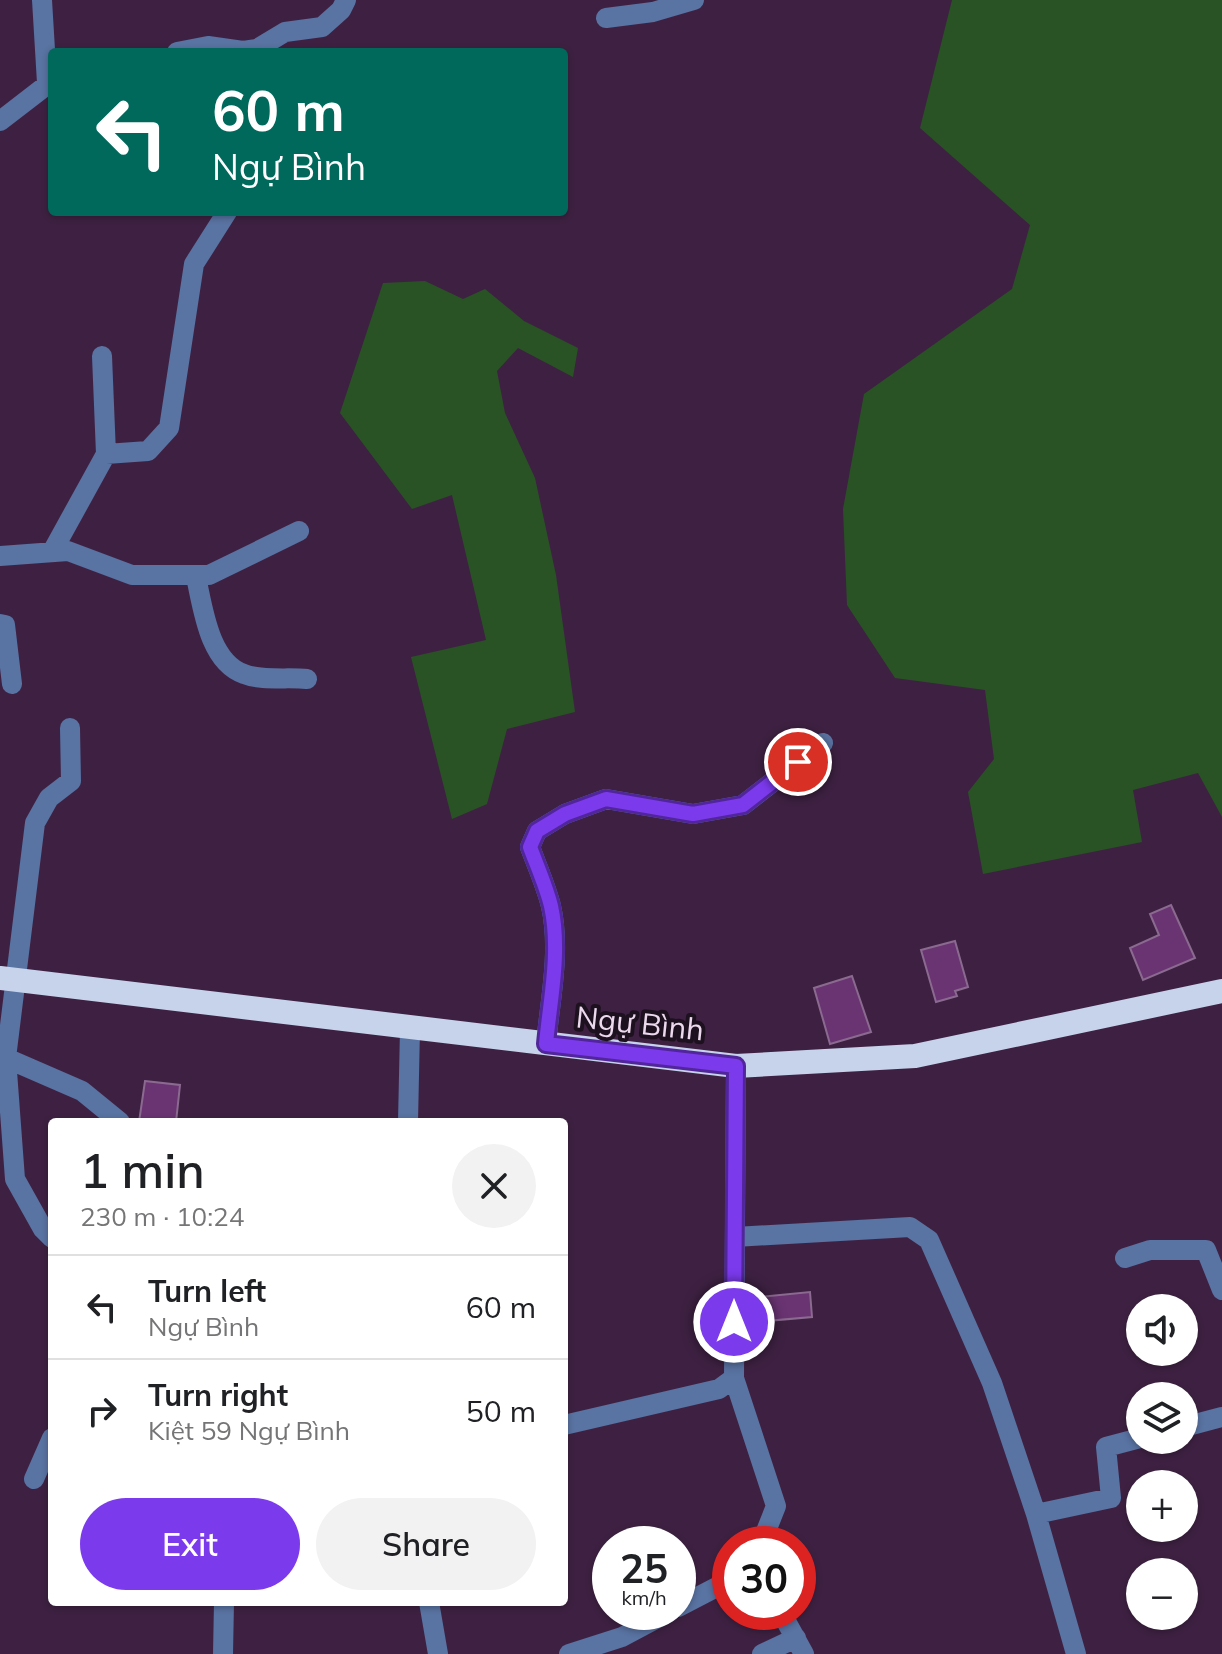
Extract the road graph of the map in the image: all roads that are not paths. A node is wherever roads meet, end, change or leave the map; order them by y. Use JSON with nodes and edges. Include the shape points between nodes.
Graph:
{"nodes":[{"id":1,"x":42,"y":0,"type":"edge"},
{"id":2,"x":346,"y":0,"type":"edge"},
{"id":3,"x":694,"y":0,"type":"edge"},
{"id":4,"x":606,"y":18,"type":"dead end"},
{"id":5,"x":198,"y":48,"type":"edge"},
{"id":6,"x":222,"y":48,"type":"edge"},
{"id":7,"x":259,"y":48,"type":"edge"},
{"id":8,"x":48,"y":62,"type":"edge"},
{"id":9,"x":48,"y":84,"type":"edge"},
{"id":10,"x":0,"y":121,"type":"edge"},
{"id":11,"x":224,"y":216,"type":"edge"},
{"id":12,"x":102,"y":356,"type":"dead end"},
{"id":13,"x":106,"y":454,"type":"junction"},
{"id":14,"x":299,"y":531,"type":"dead end"},
{"id":15,"x":52,"y":552,"type":"junction"},
{"id":16,"x":0,"y":556,"type":"edge"},
{"id":17,"x":196,"y":577,"type":"junction"},
{"id":18,"x":0,"y":624,"type":"edge"},
{"id":19,"x":307,"y":679,"type":"dead end"},
{"id":20,"x":12,"y":684,"type":"dead end"},
{"id":21,"x":70,"y":728,"type":"dead end"},
{"id":22,"x":823,"y":743,"type":"dead end"},
{"id":23,"x":7,"y":979,"type":"edge"},
{"id":24,"x":1222,"y":991,"type":"edge"},
{"id":25,"x":410,"y":1029,"type":"junction"},
{"id":26,"x":546,"y":1044,"type":"junction"},
{"id":27,"x":6,"y":1058,"type":"junction"},
{"id":28,"x":736,"y":1066,"type":"junction"},
{"id":29,"x":5,"y":1100,"type":"edge"},
{"id":30,"x":115,"y":1118,"type":"edge"},
{"id":31,"x":408,"y":1118,"type":"edge"},
{"id":32,"x":48,"y":1234,"type":"edge"},
{"id":33,"x":735,"y":1237,"type":"junction"},
{"id":34,"x":1125,"y":1258,"type":"dead end"},
{"id":35,"x":1222,"y":1290,"type":"edge"},
{"id":36,"x":734,"y":1378,"type":"junction"},
{"id":37,"x":1222,"y":1417,"type":"edge"},
{"id":38,"x":1198,"y":1423,"type":"edge"},
{"id":39,"x":568,"y":1424,"type":"edge"},
{"id":40,"x":1126,"y":1442,"type":"edge"},
{"id":41,"x":48,"y":1447,"type":"edge"},
{"id":42,"x":34,"y":1479,"type":"dead end"},
{"id":43,"x":1036,"y":1514,"type":"junction"},
{"id":44,"x":768,"y":1526,"type":"edge"},
{"id":45,"x":224,"y":1606,"type":"edge"},
{"id":46,"x":430,"y":1606,"type":"edge"},
{"id":47,"x":635,"y":1630,"type":"edge"},
{"id":48,"x":800,"y":1646,"type":"edge"},
{"id":49,"x":223,"y":1654,"type":"edge"},
{"id":50,"x":438,"y":1654,"type":"edge"},
{"id":51,"x":569,"y":1654,"type":"edge"},
{"id":52,"x":762,"y":1654,"type":"edge"},
{"id":53,"x":1076,"y":1654,"type":"edge"}],
"edges":[{"from":1,"to":8,"type":"street"},
{"from":2,"to":7,"type":"street","via":[[322,27],[285,32]]},
{"from":3,"to":4,"type":"street"},
{"from":5,"to":6,"type":"street"},
{"from":9,"to":10,"type":"street"},
{"from":11,"to":13,"type":"street","via":[[194,264],[169,428],[148,451]]},
{"from":12,"to":13,"type":"street"},
{"from":13,"to":15,"type":"street"},
{"from":14,"to":17,"type":"street"},
{"from":15,"to":16,"type":"street"},
{"from":15,"to":17,"type":"street","via":[[68,551],[132,575]]},
{"from":17,"to":19,"type":"street","via":[[208,629],[221,655],[243,674]]},
{"from":18,"to":20,"type":"street","via":[[5,625]]},
{"from":21,"to":23,"type":"street","via":[[71,781],[49,798],[35,823]]},
{"from":22,"to":26,"type":"street","via":[[743,805],[693,814],[606,799],[537,831],[530,847],[553,930]]},
{"from":23,"to":25,"type":"highway","name":"Ngự Bình"},
{"from":23,"to":27,"type":"street"},
{"from":24,"to":28,"type":"highway","name":"Ngự Bình","via":[[915,1056]]},
{"from":25,"to":26,"type":"highway","name":"Ngự Bình"},
{"from":25,"to":31,"type":"street"},
{"from":26,"to":28,"type":"highway","name":"Ngự Bình"},
{"from":27,"to":29,"type":"street"},
{"from":27,"to":30,"type":"street","via":[[82,1091]]},
{"from":28,"to":33,"type":"street"},
{"from":29,"to":32,"type":"street","via":[[15,1179]]},
{"from":33,"to":36,"type":"street"},
{"from":33,"to":43,"type":"street","via":[[910,1227],[923,1233],[936,1249],[992,1383]]},
{"from":34,"to":35,"type":"street","via":[[1150,1250],[1206,1250]]},
{"from":36,"to":39,"type":"street","via":[[719,1389]]},
{"from":36,"to":44,"type":"street","via":[[776,1506]]},
{"from":37,"to":38,"type":"street"},
{"from":40,"to":43,"type":"street","via":[[1106,1447],[1111,1498]]},
{"from":41,"to":42,"type":"street"},
{"from":43,"to":53,"type":"street"},
{"from":45,"to":49,"type":"street"},
{"from":46,"to":50,"type":"street"},
{"from":47,"to":51,"type":"street"},
{"from":48,"to":52,"type":"street"}]}
